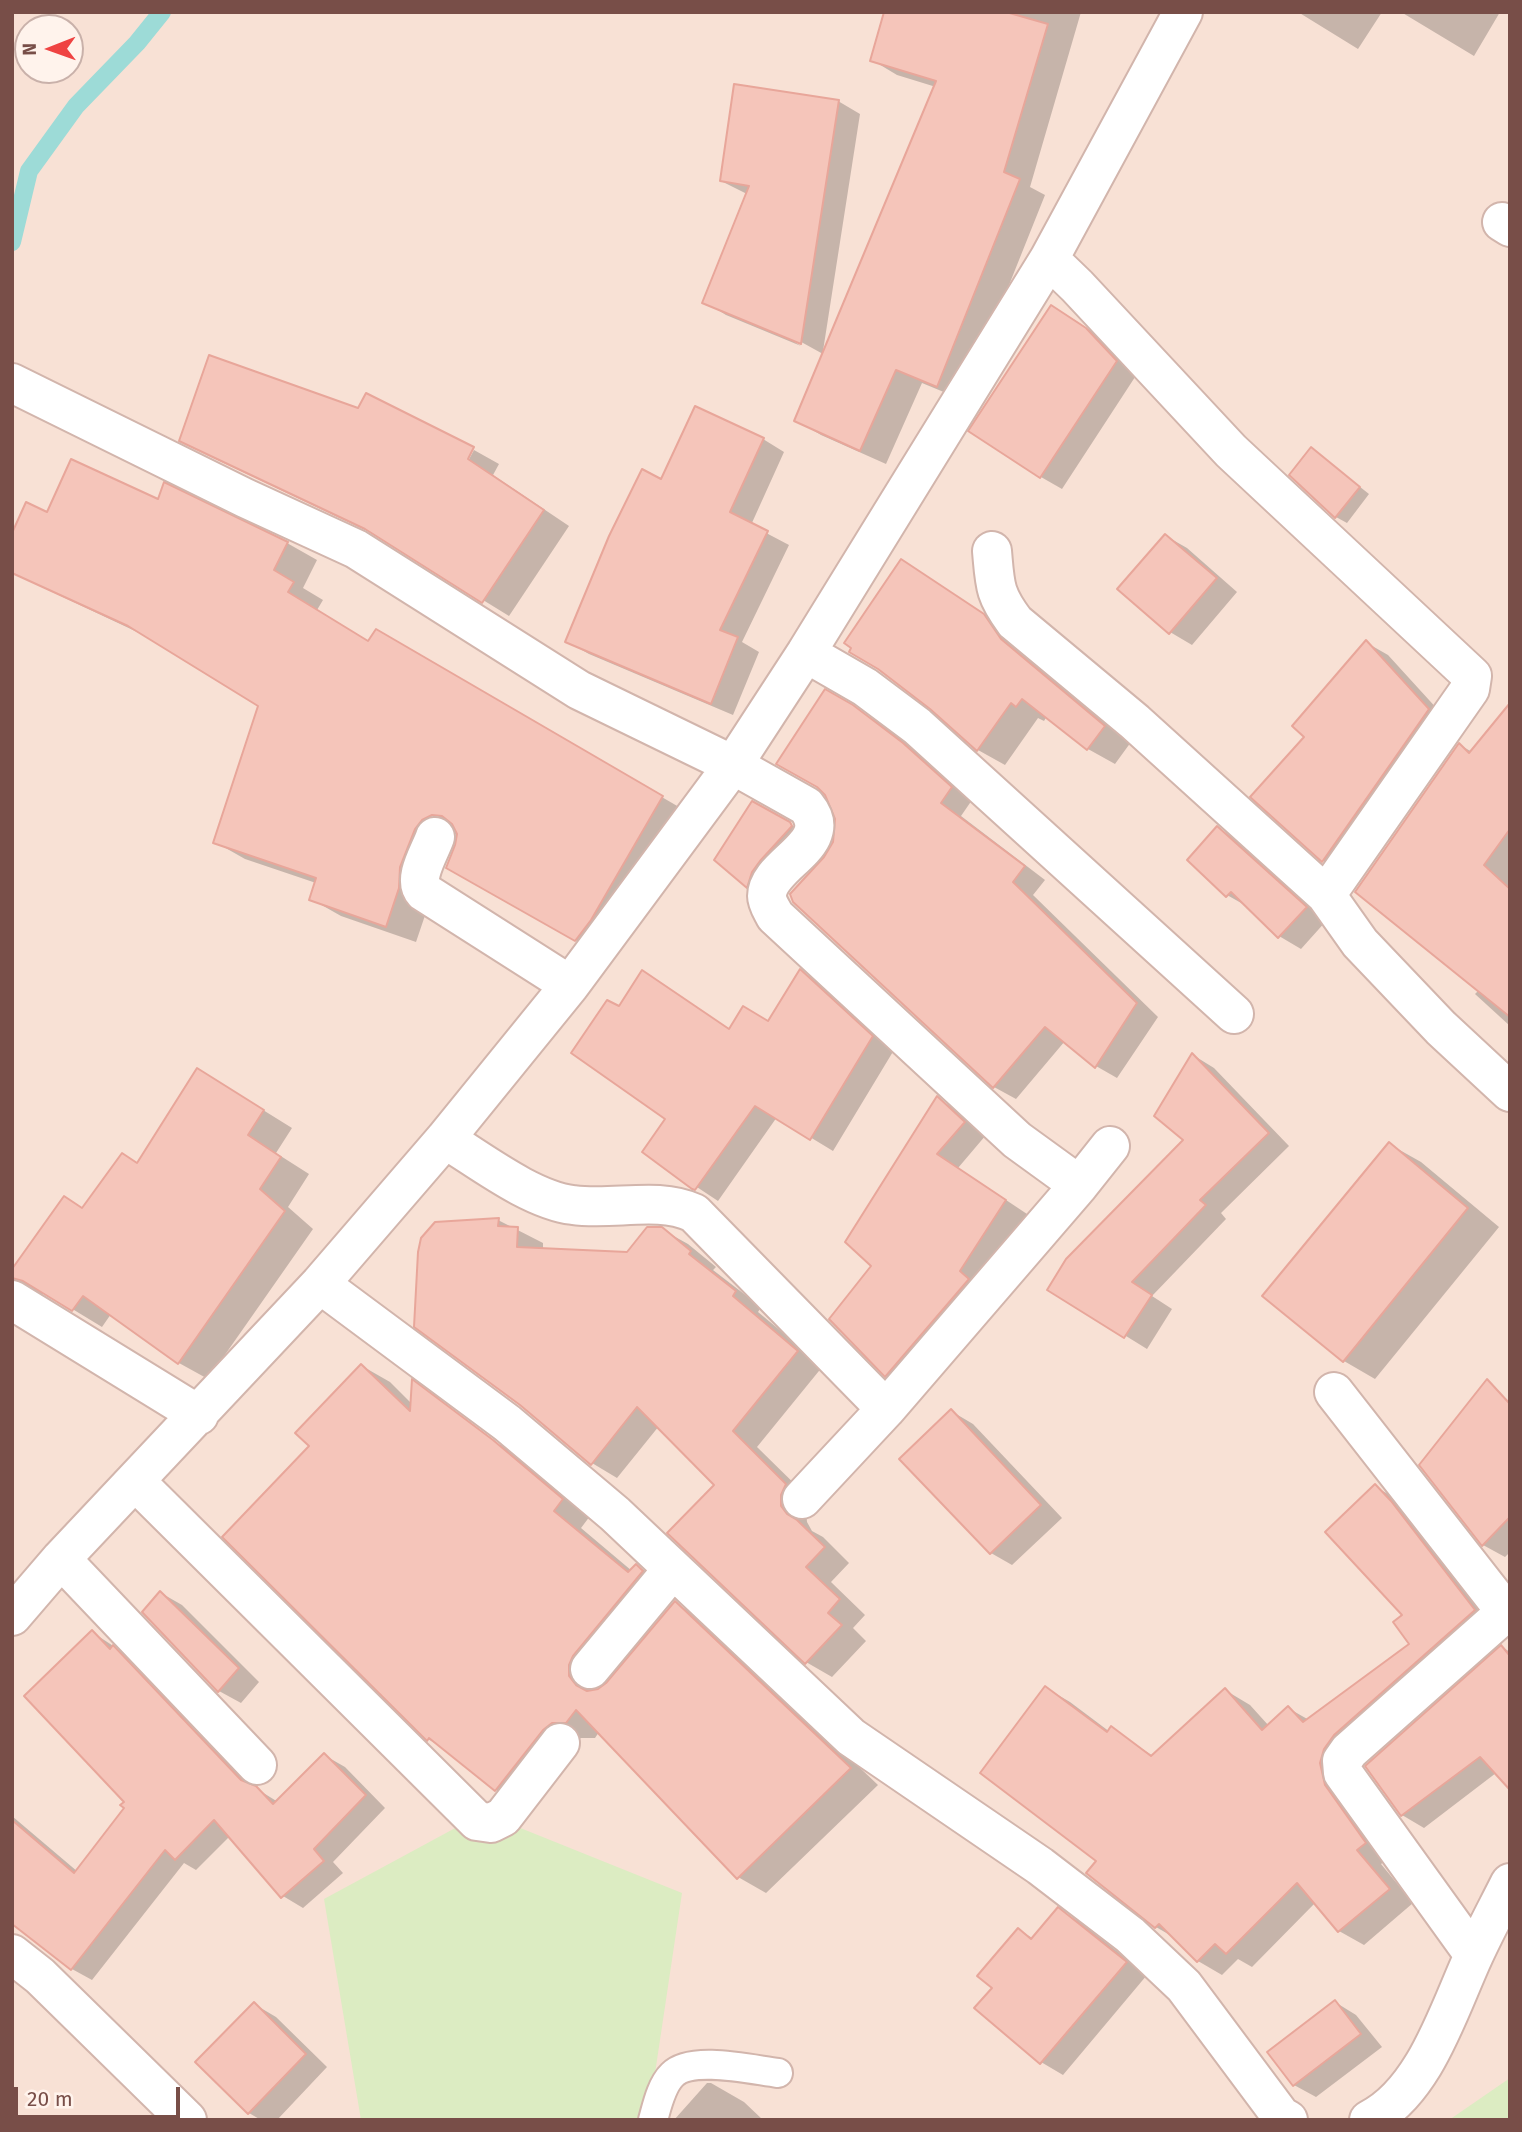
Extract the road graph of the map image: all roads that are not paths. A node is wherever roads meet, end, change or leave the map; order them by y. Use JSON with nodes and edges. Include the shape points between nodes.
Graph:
{"nodes":[{"id":1,"x":1183,"y":12,"type":"edge"},
{"id":2,"x":1049,"y":259,"type":"junction"},
{"id":3,"x":12,"y":383,"type":"edge"},
{"id":4,"x":992,"y":551,"type":"dead end"},
{"id":5,"x":806,"y":653,"type":"junction"},
{"id":6,"x":733,"y":765,"type":"junction"},
{"id":7,"x":435,"y":837,"type":"dead end"},
{"id":8,"x":1326,"y":895,"type":"junction"},
{"id":9,"x":570,"y":985,"type":"junction"},
{"id":10,"x":1234,"y":1014,"type":"dead end"},
{"id":11,"x":1510,"y":1092,"type":"edge"},
{"id":12,"x":445,"y":1139,"type":"junction"},
{"id":13,"x":1110,"y":1146,"type":"dead end"},
{"id":14,"x":1079,"y":1185,"type":"junction"},
{"id":15,"x":320,"y":1284,"type":"junction"},
{"id":16,"x":12,"y":1300,"type":"edge"},
{"id":17,"x":1334,"y":1392,"type":"dead end"},
{"id":18,"x":886,"y":1409,"type":"junction"},
{"id":19,"x":199,"y":1415,"type":"junction"},
{"id":20,"x":136,"y":1482,"type":"junction"},
{"id":21,"x":803,"y":1499,"type":"dead end"},
{"id":22,"x":61,"y":1559,"type":"junction"},
{"id":23,"x":673,"y":1569,"type":"junction"},
{"id":24,"x":1508,"y":1614,"type":"edge"},
{"id":25,"x":12,"y":1616,"type":"edge"},
{"id":26,"x":590,"y":1669,"type":"dead end"},
{"id":27,"x":560,"y":1744,"type":"dead end"},
{"id":28,"x":257,"y":1765,"type":"dead end"},
{"id":29,"x":1510,"y":1883,"type":"edge"},
{"id":30,"x":12,"y":1954,"type":"edge"},
{"id":31,"x":1474,"y":1955,"type":"junction"},
{"id":32,"x":778,"y":2073,"type":"dead end"},
{"id":33,"x":187,"y":2120,"type":"edge"},
{"id":34,"x":653,"y":2120,"type":"edge"},
{"id":35,"x":1288,"y":2120,"type":"edge"},
{"id":36,"x":1369,"y":2120,"type":"edge"}],
"edges":[{"from":1,"to":2,"type":"street"},
{"from":2,"to":5,"type":"street"},
{"from":2,"to":8,"type":"street","via":[[1231,451],[1472,676],[1470,689]]},
{"from":3,"to":6,"type":"street","via":[[356,549],[579,690]]},
{"from":4,"to":8,"type":"street","via":[[1000,601],[1015,621],[1135,722]]},
{"from":5,"to":6,"type":"street"},
{"from":5,"to":10,"type":"street","via":[[865,687],[917,726]]},
{"from":6,"to":9,"type":"street"},
{"from":6,"to":14,"type":"street","via":[[814,815],[813,836],[769,886],[767,898],[775,916],[1017,1140]]},
{"from":7,"to":9,"type":"street","via":[[419,887]]},
{"from":8,"to":11,"type":"street","via":[[1360,943]]},
{"from":9,"to":12,"type":"street"},
{"from":12,"to":15,"type":"street"},
{"from":12,"to":18,"type":"street","via":[[538,1196],[572,1205],[677,1205],[694,1213]]},
{"from":13,"to":14,"type":"street"},
{"from":14,"to":18,"type":"street"},
{"from":15,"to":19,"type":"street"},
{"from":15,"to":23,"type":"street","via":[[507,1423]]},
{"from":16,"to":19,"type":"street"},
{"from":17,"to":24,"type":"street"},
{"from":18,"to":21,"type":"street"},
{"from":19,"to":20,"type":"street"},
{"from":20,"to":22,"type":"street"},
{"from":20,"to":27,"type":"street","via":[[477,1821],[491,1823],[503,1817]]},
{"from":22,"to":25,"type":"street"},
{"from":22,"to":28,"type":"street"},
{"from":23,"to":26,"type":"street"},
{"from":23,"to":35,"type":"street","via":[[851,1737],[1040,1866],[1130,1935],[1184,1986]]},
{"from":24,"to":31,"type":"street","via":[[1342,1761],[1343,1773]]},
{"from":29,"to":31,"type":"street"},
{"from":30,"to":33,"type":"street"},
{"from":31,"to":36,"type":"street","via":[[1415,2077],[1384,2112]]},
{"from":32,"to":34,"type":"lane","via":[[697,2064],[673,2074]]}]}
